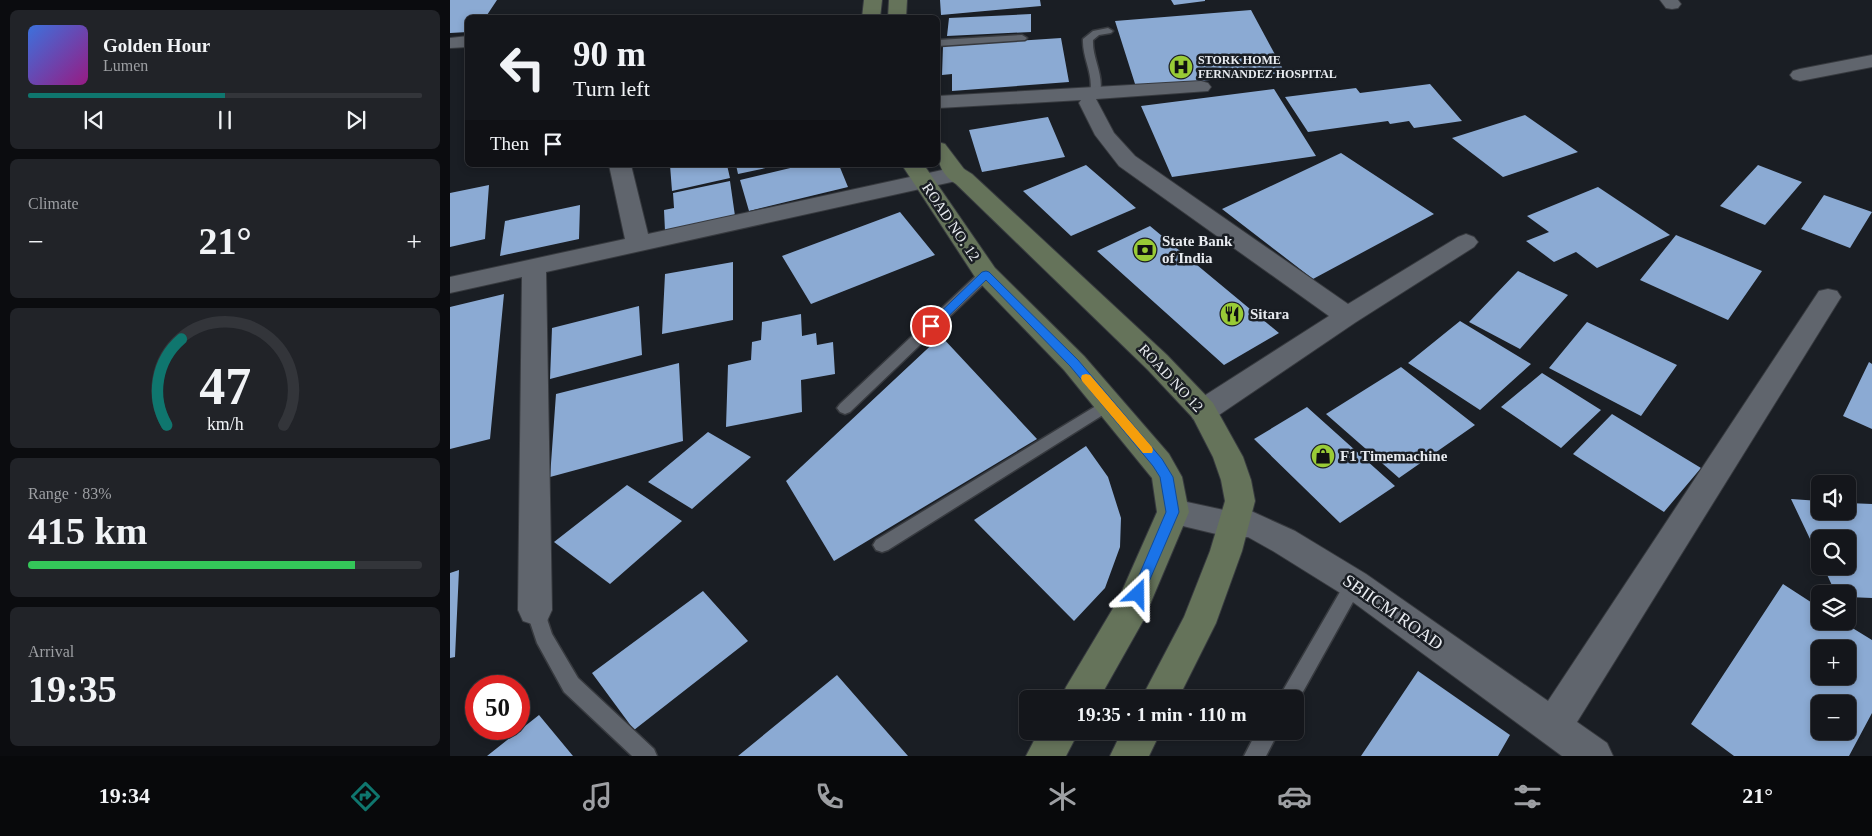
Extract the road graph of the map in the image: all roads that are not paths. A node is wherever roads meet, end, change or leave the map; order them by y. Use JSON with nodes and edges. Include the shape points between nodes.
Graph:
{"nodes":[{"id":1,"x":873,"y":0,"type":"edge"},
{"id":2,"x":898,"y":0,"type":"edge"},
{"id":3,"x":871,"y":15,"type":"edge"},
{"id":4,"x":897,"y":15,"type":"edge"},
{"id":5,"x":1108,"y":31,"type":"dead end"},
{"id":6,"x":1022,"y":38,"type":"dead end"},
{"id":7,"x":465,"y":41,"type":"edge"},
{"id":8,"x":450,"y":43,"type":"edge"},
{"id":9,"x":940,"y":43,"type":"edge"},
{"id":10,"x":1872,"y":61,"type":"edge"},
{"id":11,"x":1800,"y":74,"type":"dead end"},
{"id":12,"x":1201,"y":87,"type":"dead end"},
{"id":13,"x":1176,"y":96,"type":"dead end"},
{"id":14,"x":1092,"y":98,"type":"junction"},
{"id":15,"x":940,"y":102,"type":"edge"},
{"id":16,"x":940,"y":115,"type":"edge"},
{"id":17,"x":940,"y":151,"type":"edge"},
{"id":18,"x":620,"y":167,"type":"edge"},
{"id":19,"x":918,"y":173,"type":"edge"},
{"id":20,"x":956,"y":174,"type":"junction"},
{"id":21,"x":1466,"y":242,"type":"dead end"},
{"id":22,"x":638,"y":243,"type":"junction"},
{"id":23,"x":534,"y":266,"type":"junction"},
{"id":24,"x":986,"y":274,"type":"junction"},
{"id":25,"x":450,"y":285,"type":"edge"},
{"id":26,"x":1828,"y":297,"type":"dead end"},
{"id":27,"x":1347,"y":316,"type":"junction"},
{"id":28,"x":1109,"y":404,"type":"junction"},
{"id":29,"x":844,"y":408,"type":"dead end"},
{"id":30,"x":1203,"y":411,"type":"junction"},
{"id":31,"x":1172,"y":512,"type":"junction"},
{"id":32,"x":1233,"y":525,"type":"junction"},
{"id":33,"x":882,"y":545,"type":"dead end"},
{"id":34,"x":1354,"y":584,"type":"junction"},
{"id":35,"x":535,"y":610,"type":"joint"},
{"id":36,"x":1084,"y":690,"type":"edge"},
{"id":37,"x":1164,"y":690,"type":"edge"},
{"id":38,"x":1293,"y":690,"type":"edge"},
{"id":39,"x":1553,"y":727,"type":"junction"},
{"id":40,"x":1055,"y":740,"type":"edge"},
{"id":41,"x":1137,"y":740,"type":"edge"},
{"id":42,"x":1264,"y":740,"type":"edge"},
{"id":43,"x":647,"y":756,"type":"edge"},
{"id":44,"x":1046,"y":756,"type":"edge"},
{"id":45,"x":1129,"y":756,"type":"edge"},
{"id":46,"x":1254,"y":756,"type":"edge"},
{"id":47,"x":1594,"y":756,"type":"edge"}],
"edges":[{"from":1,"to":3,"type":"main road"},
{"from":2,"to":4,"type":"main road"},
{"from":5,"to":14,"type":"lane","via":[[1096,33],[1088,39],[1087,50],[1096,82]]},
{"from":6,"to":9,"type":"lane"},
{"from":7,"to":8,"type":"street"},
{"from":10,"to":11,"type":"street"},
{"from":12,"to":14,"type":"street"},
{"from":13,"to":14,"type":"street"},
{"from":14,"to":15,"type":"street"},
{"from":14,"to":16,"type":"street"},
{"from":14,"to":27,"type":"street","via":[[1105,135],[1127,161]]},
{"from":17,"to":20,"type":"main road","name":"ROAD NO 12"},
{"from":18,"to":22,"type":"street"},
{"from":19,"to":20,"type":"street"},
{"from":19,"to":22,"type":"street"},
{"from":19,"to":24,"type":"main road","name":"ROAD NO. 12"},
{"from":20,"to":30,"type":"main road","name":"ROAD NO 12","via":[[1157,362]]},
{"from":21,"to":27,"type":"street"},
{"from":22,"to":23,"type":"street"},
{"from":23,"to":25,"type":"street"},
{"from":23,"to":35,"type":"street"},
{"from":24,"to":28,"type":"main road","name":"ROAD NO. 12","via":[[1074,363]]},
{"from":24,"to":29,"type":"lane"},
{"from":26,"to":39,"type":"street"},
{"from":27,"to":30,"type":"street"},
{"from":28,"to":31,"type":"main road","name":"ROAD NO. 12","via":[[1167,477]]},
{"from":28,"to":33,"type":"lane"},
{"from":30,"to":32,"type":"main road","name":"ROAD NO 12","via":[[1228,456],[1236,480],[1240,501]]},
{"from":31,"to":32,"type":"street","name":"SBIICM ROAD"},
{"from":31,"to":36,"type":"main road","via":[[1131,610]]},
{"from":32,"to":34,"type":"street","name":"SBIICM ROAD","via":[[1251,524]]},
{"from":32,"to":37,"type":"main road","name":"ROAD NO 12","via":[[1199,623]]},
{"from":34,"to":38,"type":"lane"},
{"from":34,"to":39,"type":"street","name":"SBIICM ROAD"},
{"from":35,"to":43,"type":"lane","via":[[544,637],[572,685]]},
{"from":39,"to":47,"type":"street","name":"SBIICM ROAD"},
{"from":40,"to":44,"type":"main road"},
{"from":41,"to":45,"type":"main road"},
{"from":42,"to":46,"type":"lane"}]}
